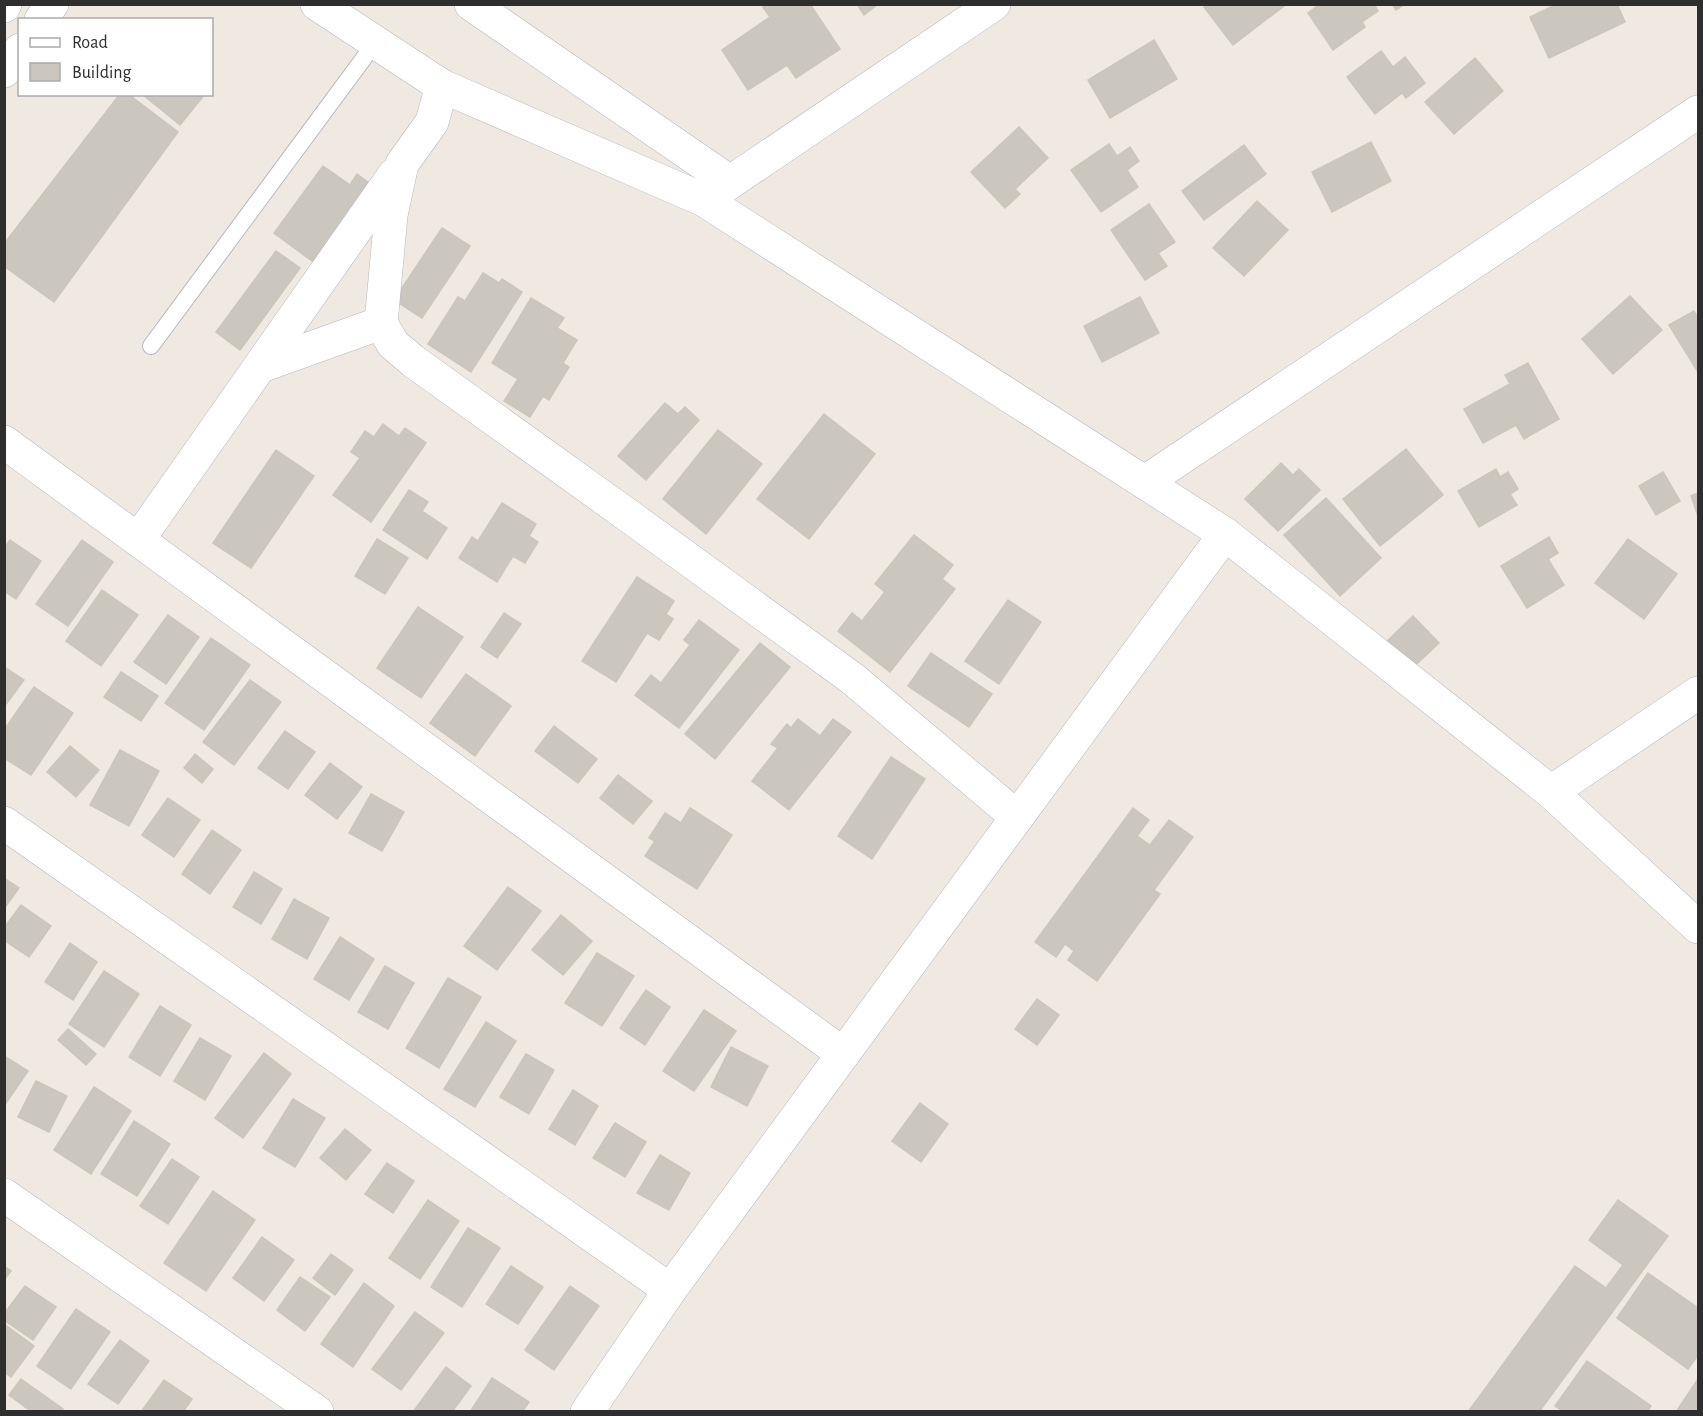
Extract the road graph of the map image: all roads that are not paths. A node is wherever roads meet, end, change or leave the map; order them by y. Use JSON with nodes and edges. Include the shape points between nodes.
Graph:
{"nodes":[{"id":1,"x":52,"y":4,"type":"edge"},
{"id":2,"x":316,"y":4,"type":"edge"},
{"id":3,"x":471,"y":4,"type":"edge"},
{"id":4,"x":994,"y":4,"type":"edge"},
{"id":5,"x":42,"y":18,"type":"edge"},
{"id":6,"x":375,"y":43,"type":"junction"},
{"id":7,"x":18,"y":53,"type":"edge"},
{"id":8,"x":4,"y":71,"type":"edge"},
{"id":9,"x":442,"y":86,"type":"junction"},
{"id":10,"x":1698,"y":112,"type":"edge"},
{"id":11,"x":402,"y":164,"type":"junction"},
{"id":12,"x":717,"y":191,"type":"junction"},
{"id":13,"x":381,"y":323,"type":"junction"},
{"id":14,"x":150,"y":346,"type":"dead end"},
{"id":15,"x":261,"y":366,"type":"junction"},
{"id":16,"x":4,"y":442,"type":"edge"},
{"id":17,"x":1145,"y":482,"type":"junction"},
{"id":18,"x":1225,"y":534,"type":"junction"},
{"id":19,"x":138,"y":540,"type":"junction"},
{"id":20,"x":1698,"y":693,"type":"edge"},
{"id":21,"x":1551,"y":792,"type":"junction"},
{"id":22,"x":1017,"y":817,"type":"junction"},
{"id":23,"x":4,"y":823,"type":"edge"},
{"id":24,"x":1698,"y":927,"type":"edge"},
{"id":25,"x":843,"y":1054,"type":"junction"},
{"id":26,"x":4,"y":1195,"type":"edge"},
{"id":27,"x":670,"y":1290,"type":"junction"},
{"id":28,"x":589,"y":1411,"type":"edge"},
{"id":29,"x":317,"y":1412,"type":"edge"}],
"edges":[{"from":1,"to":5,"type":"street"},
{"from":2,"to":6,"type":"street"},
{"from":3,"to":12,"type":"street"},
{"from":4,"to":12,"type":"street"},
{"from":6,"to":9,"type":"street"},
{"from":6,"to":14,"type":"lane"},
{"from":7,"to":8,"type":"street"},
{"from":9,"to":11,"type":"street","via":[[432,122]]},
{"from":9,"to":12,"type":"street"},
{"from":10,"to":17,"type":"street"},
{"from":11,"to":13,"type":"street","via":[[391,215]]},
{"from":11,"to":15,"type":"street"},
{"from":12,"to":17,"type":"street"},
{"from":13,"to":15,"type":"street"},
{"from":13,"to":22,"type":"street","via":[[393,344],[412,361],[853,679]]},
{"from":15,"to":19,"type":"street"},
{"from":16,"to":19,"type":"street"},
{"from":17,"to":18,"type":"street"},
{"from":18,"to":21,"type":"street"},
{"from":18,"to":22,"type":"street"},
{"from":19,"to":25,"type":"street"},
{"from":20,"to":21,"type":"street"},
{"from":21,"to":24,"type":"street"},
{"from":22,"to":25,"type":"street"},
{"from":23,"to":27,"type":"street"},
{"from":25,"to":27,"type":"street"},
{"from":26,"to":29,"type":"street"},
{"from":27,"to":28,"type":"street"}]}
